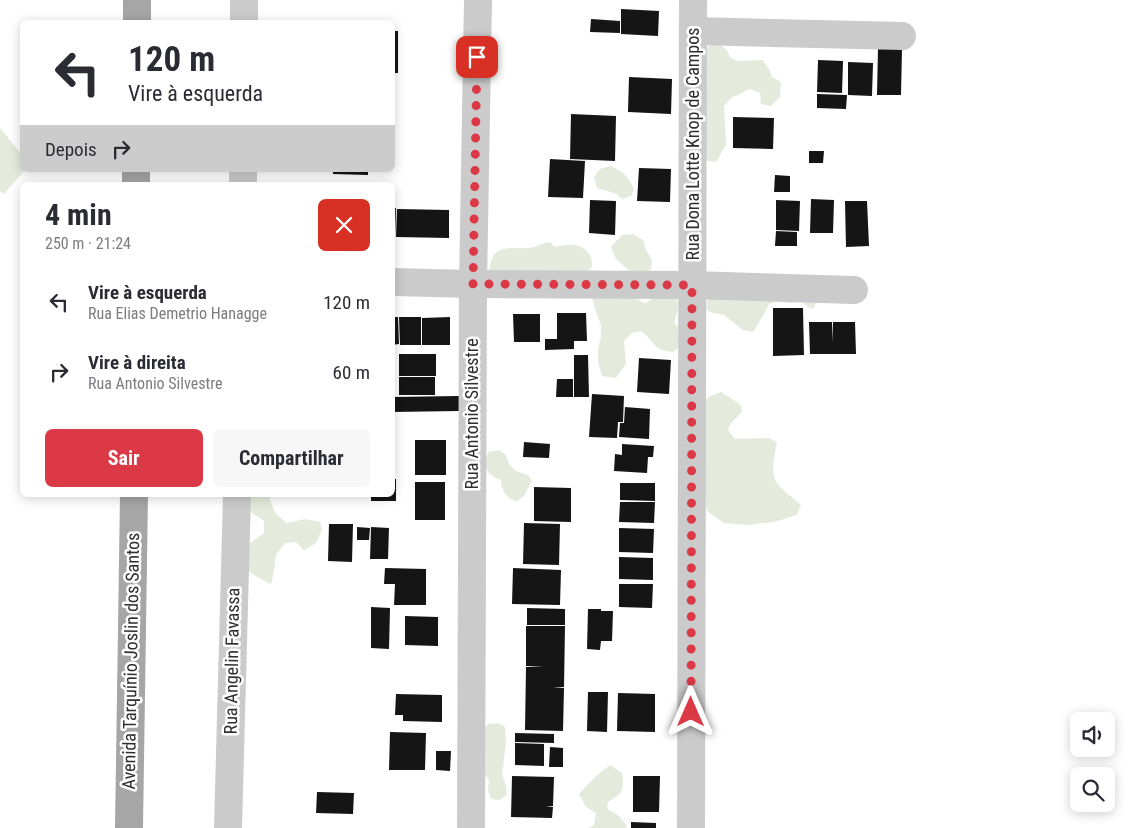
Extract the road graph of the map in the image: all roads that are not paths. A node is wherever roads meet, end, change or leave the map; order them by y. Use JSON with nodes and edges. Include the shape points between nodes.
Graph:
{"nodes":[{"id":1,"x":137,"y":0,"type":"edge"},
{"id":2,"x":244,"y":0,"type":"edge"},
{"id":3,"x":478,"y":0,"type":"edge"},
{"id":4,"x":693,"y":0,"type":"edge"},
{"id":5,"x":137,"y":20,"type":"edge"},
{"id":6,"x":244,"y":20,"type":"edge"},
{"id":7,"x":693,"y":31,"type":"junction"},
{"id":8,"x":902,"y":36,"type":"dead end"},
{"id":9,"x":395,"y":282,"type":"edge"},
{"id":10,"x":473,"y":284,"type":"junction"},
{"id":11,"x":692,"y":285,"type":"junction"},
{"id":12,"x":854,"y":290,"type":"dead end"},
{"id":13,"x":134,"y":497,"type":"edge"},
{"id":14,"x":237,"y":497,"type":"edge"},
{"id":15,"x":129,"y":828,"type":"edge"},
{"id":16,"x":228,"y":828,"type":"edge"},
{"id":17,"x":471,"y":828,"type":"edge"},
{"id":18,"x":691,"y":828,"type":"edge"}],
"edges":[{"from":1,"to":5,"type":"main road"},
{"from":2,"to":6,"type":"street"},
{"from":3,"to":10,"type":"street","name":"Rua Antonio Silvestre"},
{"from":4,"to":7,"type":"street","name":"Rua Dona Lotte Knop de Campos"},
{"from":7,"to":8,"type":"street"},
{"from":7,"to":11,"type":"street","name":"Rua Dona Lotte Knop de Campos"},
{"from":9,"to":10,"type":"street"},
{"from":10,"to":11,"type":"street"},
{"from":10,"to":17,"type":"street","name":"Rua Antonio Silvestre"},
{"from":11,"to":12,"type":"street"},
{"from":11,"to":18,"type":"street","name":"Rua Dona Lotte Knop de Campos"},
{"from":13,"to":15,"type":"main road","name":"Avenida Tarquínio Joslin dos Santos"},
{"from":14,"to":16,"type":"street","name":"Rua Angelin Favassa"}]}
